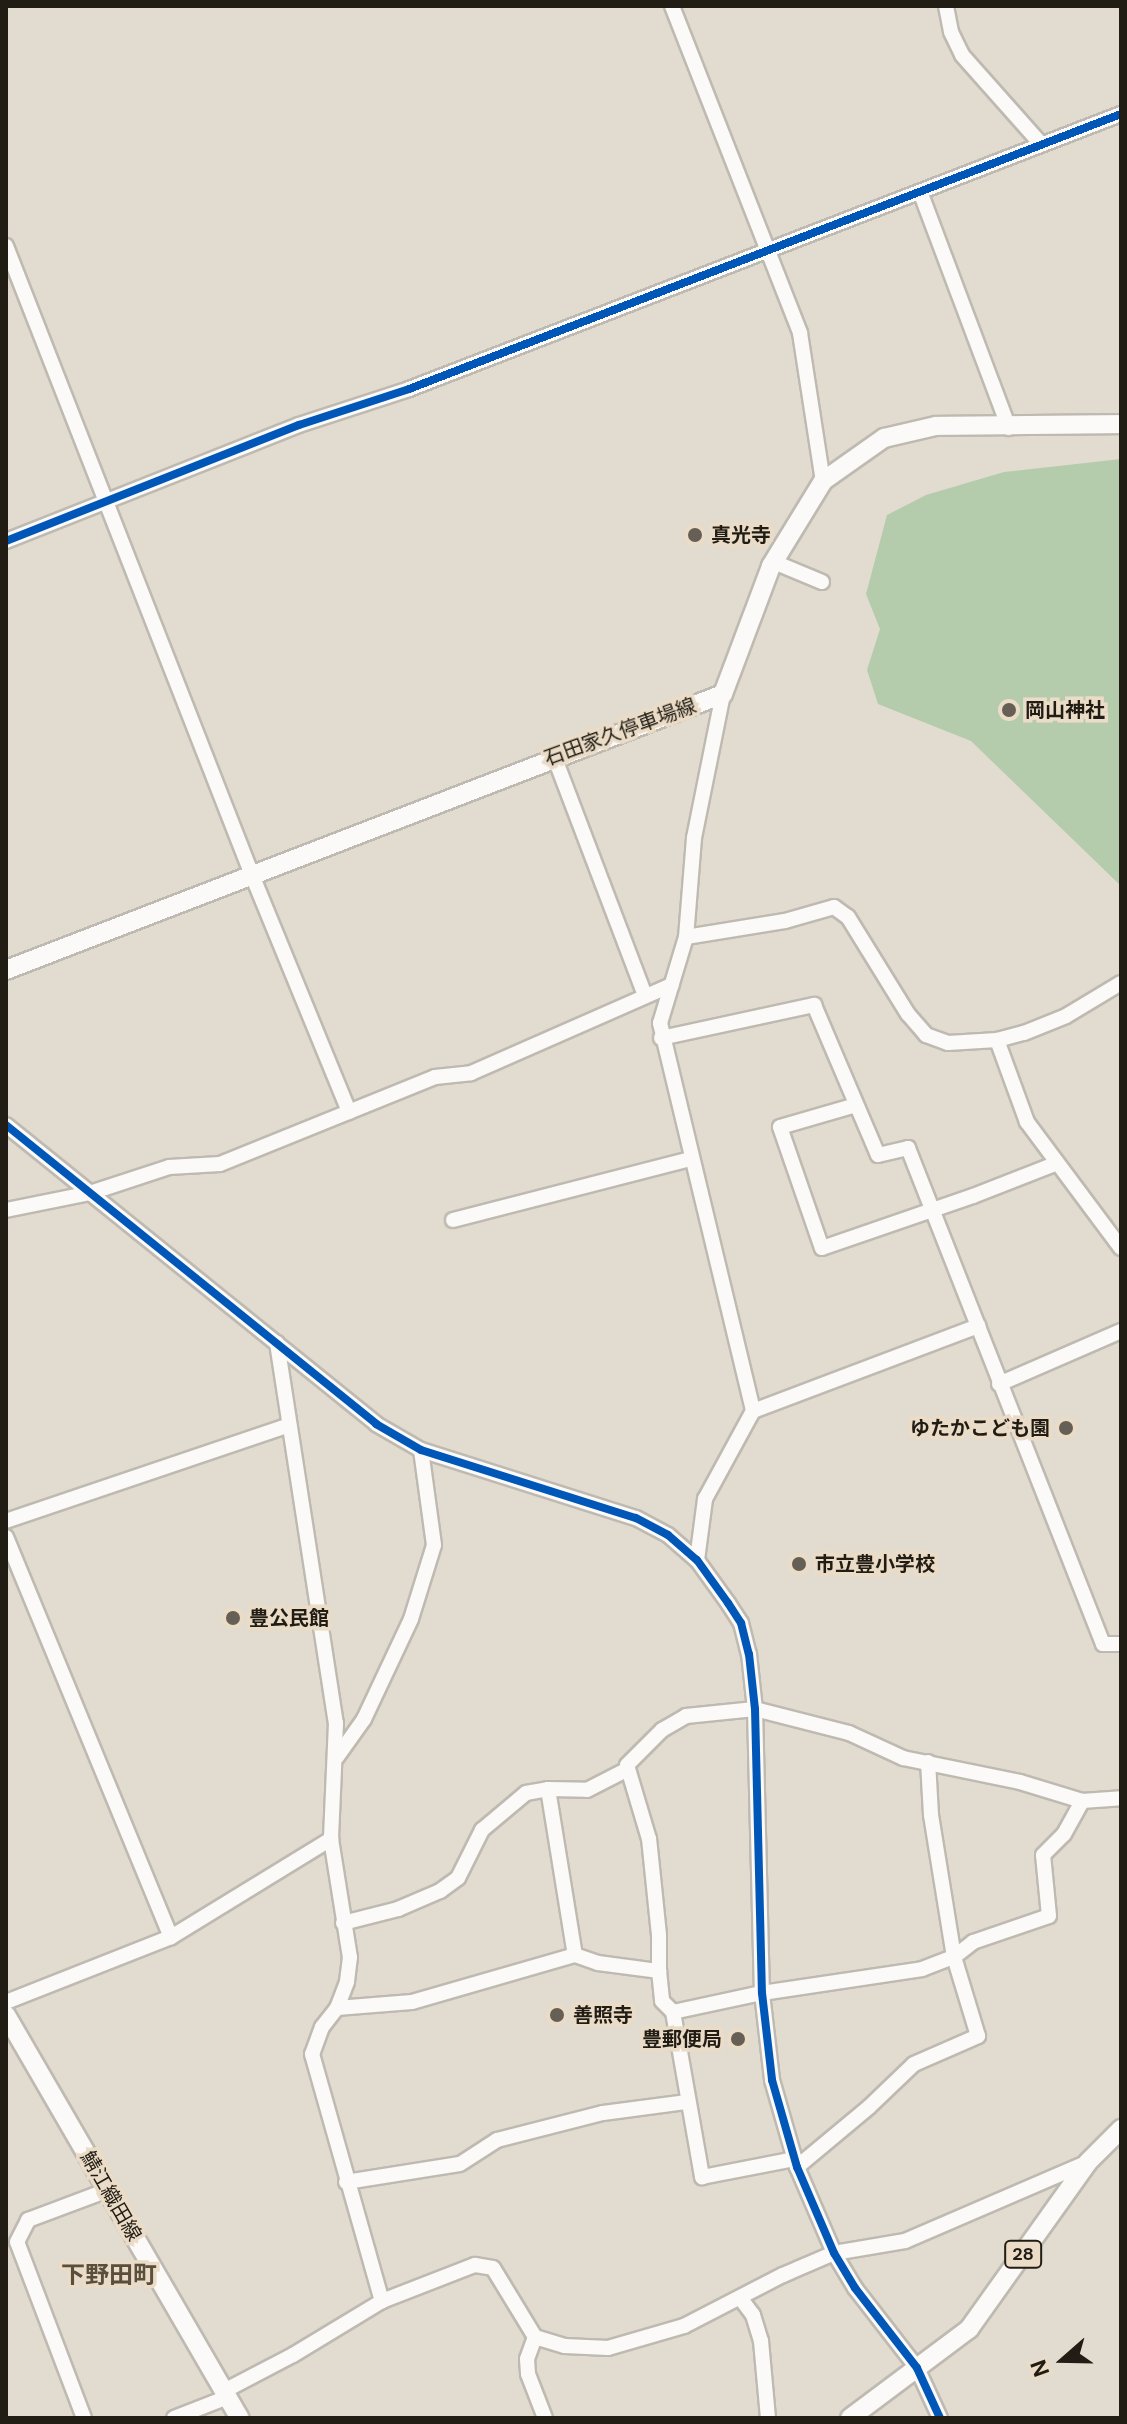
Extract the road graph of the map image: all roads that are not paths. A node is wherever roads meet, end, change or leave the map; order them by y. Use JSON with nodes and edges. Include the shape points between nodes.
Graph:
{"nodes":[{"id":1,"x":672,"y":6,"type":"edge"},
{"id":2,"x":946,"y":6,"type":"edge"},
{"id":3,"x":1121,"y":114,"type":"edge"},
{"id":4,"x":1041,"y":144,"type":"junction"},
{"id":5,"x":921,"y":194,"type":"junction"},
{"id":6,"x":6,"y":246,"type":"edge"},
{"id":7,"x":768,"y":251,"type":"junction"},
{"id":8,"x":1121,"y":424,"type":"edge"},
{"id":9,"x":1009,"y":428,"type":"junction"},
{"id":10,"x":823,"y":481,"type":"junction"},
{"id":11,"x":106,"y":502,"type":"junction"},
{"id":12,"x":6,"y":541,"type":"edge"},
{"id":13,"x":774,"y":562,"type":"junction"},
{"id":14,"x":822,"y":582,"type":"dead end"},
{"id":15,"x":723,"y":694,"type":"junction"},
{"id":16,"x":554,"y":756,"type":"junction"},
{"id":17,"x":252,"y":875,"type":"junction"},
{"id":18,"x":686,"y":937,"type":"junction"},
{"id":19,"x":7,"y":967,"type":"edge"},
{"id":20,"x":1121,"y":983,"type":"edge"},
{"id":21,"x":671,"y":985,"type":"junction"},
{"id":22,"x":645,"y":995,"type":"junction"},
{"id":23,"x":661,"y":1038,"type":"junction"},
{"id":24,"x":997,"y":1040,"type":"junction"},
{"id":25,"x":856,"y":1105,"type":"junction"},
{"id":26,"x":349,"y":1112,"type":"junction"},
{"id":27,"x":6,"y":1125,"type":"edge"},
{"id":28,"x":691,"y":1159,"type":"junction"},
{"id":29,"x":1057,"y":1163,"type":"junction"},
{"id":30,"x":90,"y":1193,"type":"junction"},
{"id":31,"x":6,"y":1210,"type":"edge"},
{"id":32,"x":932,"y":1211,"type":"junction"},
{"id":33,"x":453,"y":1220,"type":"dead end"},
{"id":34,"x":1121,"y":1248,"type":"edge"},
{"id":35,"x":978,"y":1326,"type":"junction"},
{"id":36,"x":1121,"y":1331,"type":"edge"},
{"id":37,"x":277,"y":1343,"type":"junction"},
{"id":38,"x":999,"y":1384,"type":"junction"},
{"id":39,"x":753,"y":1411,"type":"junction"},
{"id":40,"x":289,"y":1425,"type":"junction"},
{"id":41,"x":421,"y":1450,"type":"junction"},
{"id":42,"x":6,"y":1521,"type":"edge"},
{"id":43,"x":6,"y":1537,"type":"edge"},
{"id":44,"x":697,"y":1560,"type":"junction"},
{"id":45,"x":1121,"y":1644,"type":"edge"},
{"id":46,"x":755,"y":1709,"type":"junction"},
{"id":47,"x":334,"y":1760,"type":"junction"},
{"id":48,"x":928,"y":1762,"type":"junction"},
{"id":49,"x":628,"y":1769,"type":"junction"},
{"id":50,"x":548,"y":1789,"type":"junction"},
{"id":51,"x":1121,"y":1798,"type":"edge"},
{"id":52,"x":1082,"y":1801,"type":"junction"},
{"id":53,"x":331,"y":1839,"type":"junction"},
{"id":54,"x":343,"y":1923,"type":"junction"},
{"id":55,"x":171,"y":1937,"type":"junction"},
{"id":56,"x":575,"y":1955,"type":"junction"},
{"id":57,"x":954,"y":1957,"type":"junction"},
{"id":58,"x":659,"y":1971,"type":"junction"},
{"id":59,"x":762,"y":1993,"type":"junction"},
{"id":60,"x":6,"y":2002,"type":"edge"},
{"id":61,"x":337,"y":2008,"type":"junction"},
{"id":62,"x":673,"y":2012,"type":"junction"},
{"id":63,"x":6,"y":2015,"type":"edge"},
{"id":64,"x":687,"y":2102,"type":"junction"},
{"id":65,"x":1121,"y":2131,"type":"edge"},
{"id":66,"x":1088,"y":2162,"type":"junction"},
{"id":67,"x":796,"y":2163,"type":"junction"},
{"id":68,"x":346,"y":2182,"type":"junction"},
{"id":69,"x":108,"y":2190,"type":"junction"},
{"id":70,"x":834,"y":2253,"type":"junction"},
{"id":71,"x":741,"y":2299,"type":"junction"},
{"id":72,"x":382,"y":2301,"type":"junction"},
{"id":73,"x":535,"y":2337,"type":"junction"},
{"id":74,"x":917,"y":2368,"type":"junction"},
{"id":75,"x":224,"y":2391,"type":"junction"},
{"id":76,"x":84,"y":2418,"type":"edge"},
{"id":77,"x":174,"y":2418,"type":"edge"},
{"id":78,"x":240,"y":2418,"type":"edge"},
{"id":79,"x":545,"y":2418,"type":"edge"},
{"id":80,"x":768,"y":2418,"type":"edge"},
{"id":81,"x":850,"y":2418,"type":"edge"},
{"id":82,"x":940,"y":2418,"type":"edge"}],
"edges":[{"from":1,"to":7,"type":"street"},
{"from":2,"to":4,"type":"street","via":[[962,55]]},
{"from":3,"to":4,"type":"street"},
{"from":4,"to":5,"type":"street"},
{"from":5,"to":7,"type":"street"},
{"from":5,"to":9,"type":"street"},
{"from":6,"to":11,"type":"street"},
{"from":7,"to":10,"type":"street","via":[[800,333]]},
{"from":7,"to":11,"type":"street"},
{"from":8,"to":9,"type":"main road","name":"石田家久停車場線"},
{"from":9,"to":10,"type":"main road","name":"石田家久停車場線","via":[[936,426],[884,438]]},
{"from":10,"to":13,"type":"main road","name":"石田家久停車場線"},
{"from":11,"to":12,"type":"street"},
{"from":11,"to":17,"type":"street"},
{"from":13,"to":14,"type":"street"},
{"from":13,"to":15,"type":"main road","name":"石田家久停車場線"},
{"from":15,"to":16,"type":"main road","name":"石田家久停車場線"},
{"from":15,"to":18,"type":"street","via":[[694,838]]},
{"from":16,"to":17,"type":"main road","name":"石田家久停車場線"},
{"from":16,"to":22,"type":"street"},
{"from":17,"to":19,"type":"main road","name":"石田家久停車場線"},
{"from":17,"to":26,"type":"street"},
{"from":18,"to":21,"type":"street"},
{"from":18,"to":24,"type":"street","via":[[834,907],[848,917],[926,1035],[948,1043]]},
{"from":20,"to":24,"type":"street","via":[[1066,1016]]},
{"from":21,"to":22,"type":"street"},
{"from":21,"to":23,"type":"street"},
{"from":22,"to":26,"type":"street","via":[[471,1073],[435,1077]]},
{"from":23,"to":25,"type":"street","via":[[814,1005]]},
{"from":23,"to":28,"type":"street"},
{"from":24,"to":29,"type":"street","via":[[1027,1122]]},
{"from":25,"to":32,"type":"street","via":[[878,1155],[908,1148]]},
{"from":25,"to":32,"type":"street","via":[[780,1127],[822,1248]]},
{"from":26,"to":30,"type":"street","via":[[220,1164],[169,1167]]},
{"from":27,"to":30,"type":"street"},
{"from":28,"to":33,"type":"street"},
{"from":28,"to":39,"type":"street"},
{"from":29,"to":32,"type":"street"},
{"from":29,"to":34,"type":"street"},
{"from":30,"to":31,"type":"street"},
{"from":30,"to":37,"type":"street"},
{"from":32,"to":35,"type":"street"},
{"from":35,"to":38,"type":"street"},
{"from":35,"to":39,"type":"street"},
{"from":36,"to":38,"type":"street"},
{"from":37,"to":40,"type":"street"},
{"from":37,"to":41,"type":"street","via":[[376,1424]]},
{"from":38,"to":45,"type":"street","via":[[1103,1644]]},
{"from":39,"to":44,"type":"street","via":[[705,1499]]},
{"from":40,"to":42,"type":"street"},
{"from":40,"to":47,"type":"street","via":[[336,1723]]},
{"from":41,"to":44,"type":"street","via":[[636,1518],[668,1535]]},
{"from":41,"to":47,"type":"street","via":[[434,1545],[411,1619],[364,1719]]},
{"from":43,"to":55,"type":"street"},
{"from":44,"to":46,"type":"street","via":[[741,1623]]},
{"from":46,"to":48,"type":"street","via":[[849,1733],[903,1758]]},
{"from":46,"to":49,"type":"street","via":[[686,1716],[662,1730]]},
{"from":46,"to":59,"type":"street"},
{"from":47,"to":53,"type":"street"},
{"from":48,"to":52,"type":"street"},
{"from":48,"to":57,"type":"street","via":[[931,1815]]},
{"from":49,"to":50,"type":"street","via":[[587,1790]]},
{"from":49,"to":58,"type":"street","via":[[649,1839]]},
{"from":50,"to":54,"type":"street","via":[[526,1793],[482,1830],[458,1878],[440,1891]]},
{"from":50,"to":56,"type":"street"},
{"from":51,"to":52,"type":"street"},
{"from":52,"to":57,"type":"street","via":[[1064,1834],[1043,1855],[1049,1916],[973,1942]]},
{"from":53,"to":54,"type":"street"},
{"from":53,"to":55,"type":"street"},
{"from":54,"to":61,"type":"street","via":[[350,1957]]},
{"from":55,"to":60,"type":"street"},
{"from":56,"to":58,"type":"street"},
{"from":56,"to":61,"type":"street","via":[[412,2002]]},
{"from":57,"to":59,"type":"street","via":[[922,1969]]},
{"from":57,"to":67,"type":"street","via":[[978,2036],[914,2064],[869,2107]]},
{"from":58,"to":62,"type":"street","via":[[662,2001]]},
{"from":59,"to":62,"type":"street"},
{"from":59,"to":67,"type":"street","via":[[772,2080]]},
{"from":61,"to":68,"type":"street","via":[[322,2027],[312,2054]]},
{"from":62,"to":64,"type":"street"},
{"from":63,"to":69,"type":"main road","name":"鯖江織田線"},
{"from":64,"to":67,"type":"street","via":[[702,2177]]},
{"from":64,"to":68,"type":"street","via":[[603,2113],[497,2140],[460,2164]]},
{"from":65,"to":66,"type":"main road","number":"28"},
{"from":66,"to":70,"type":"street","via":[[905,2241]]},
{"from":66,"to":74,"type":"main road","number":"28","via":[[969,2329]]},
{"from":67,"to":70,"type":"street"},
{"from":68,"to":72,"type":"street"},
{"from":69,"to":75,"type":"main road","name":"鯖江織田線"},
{"from":69,"to":76,"type":"street","via":[[28,2220],[17,2242]]},
{"from":70,"to":71,"type":"street"},
{"from":70,"to":74,"type":"street"},
{"from":71,"to":73,"type":"street","via":[[684,2326],[608,2348],[565,2346]]},
{"from":71,"to":80,"type":"street","via":[[761,2341]]},
{"from":72,"to":73,"type":"street","via":[[475,2265],[493,2268]]},
{"from":72,"to":75,"type":"street"},
{"from":73,"to":79,"type":"street","via":[[528,2374]]},
{"from":74,"to":81,"type":"main road","number":"28"},
{"from":74,"to":82,"type":"street"},
{"from":75,"to":77,"type":"street","via":[[225,2398]]},
{"from":75,"to":78,"type":"main road","name":"鯖江織田線"}]}
